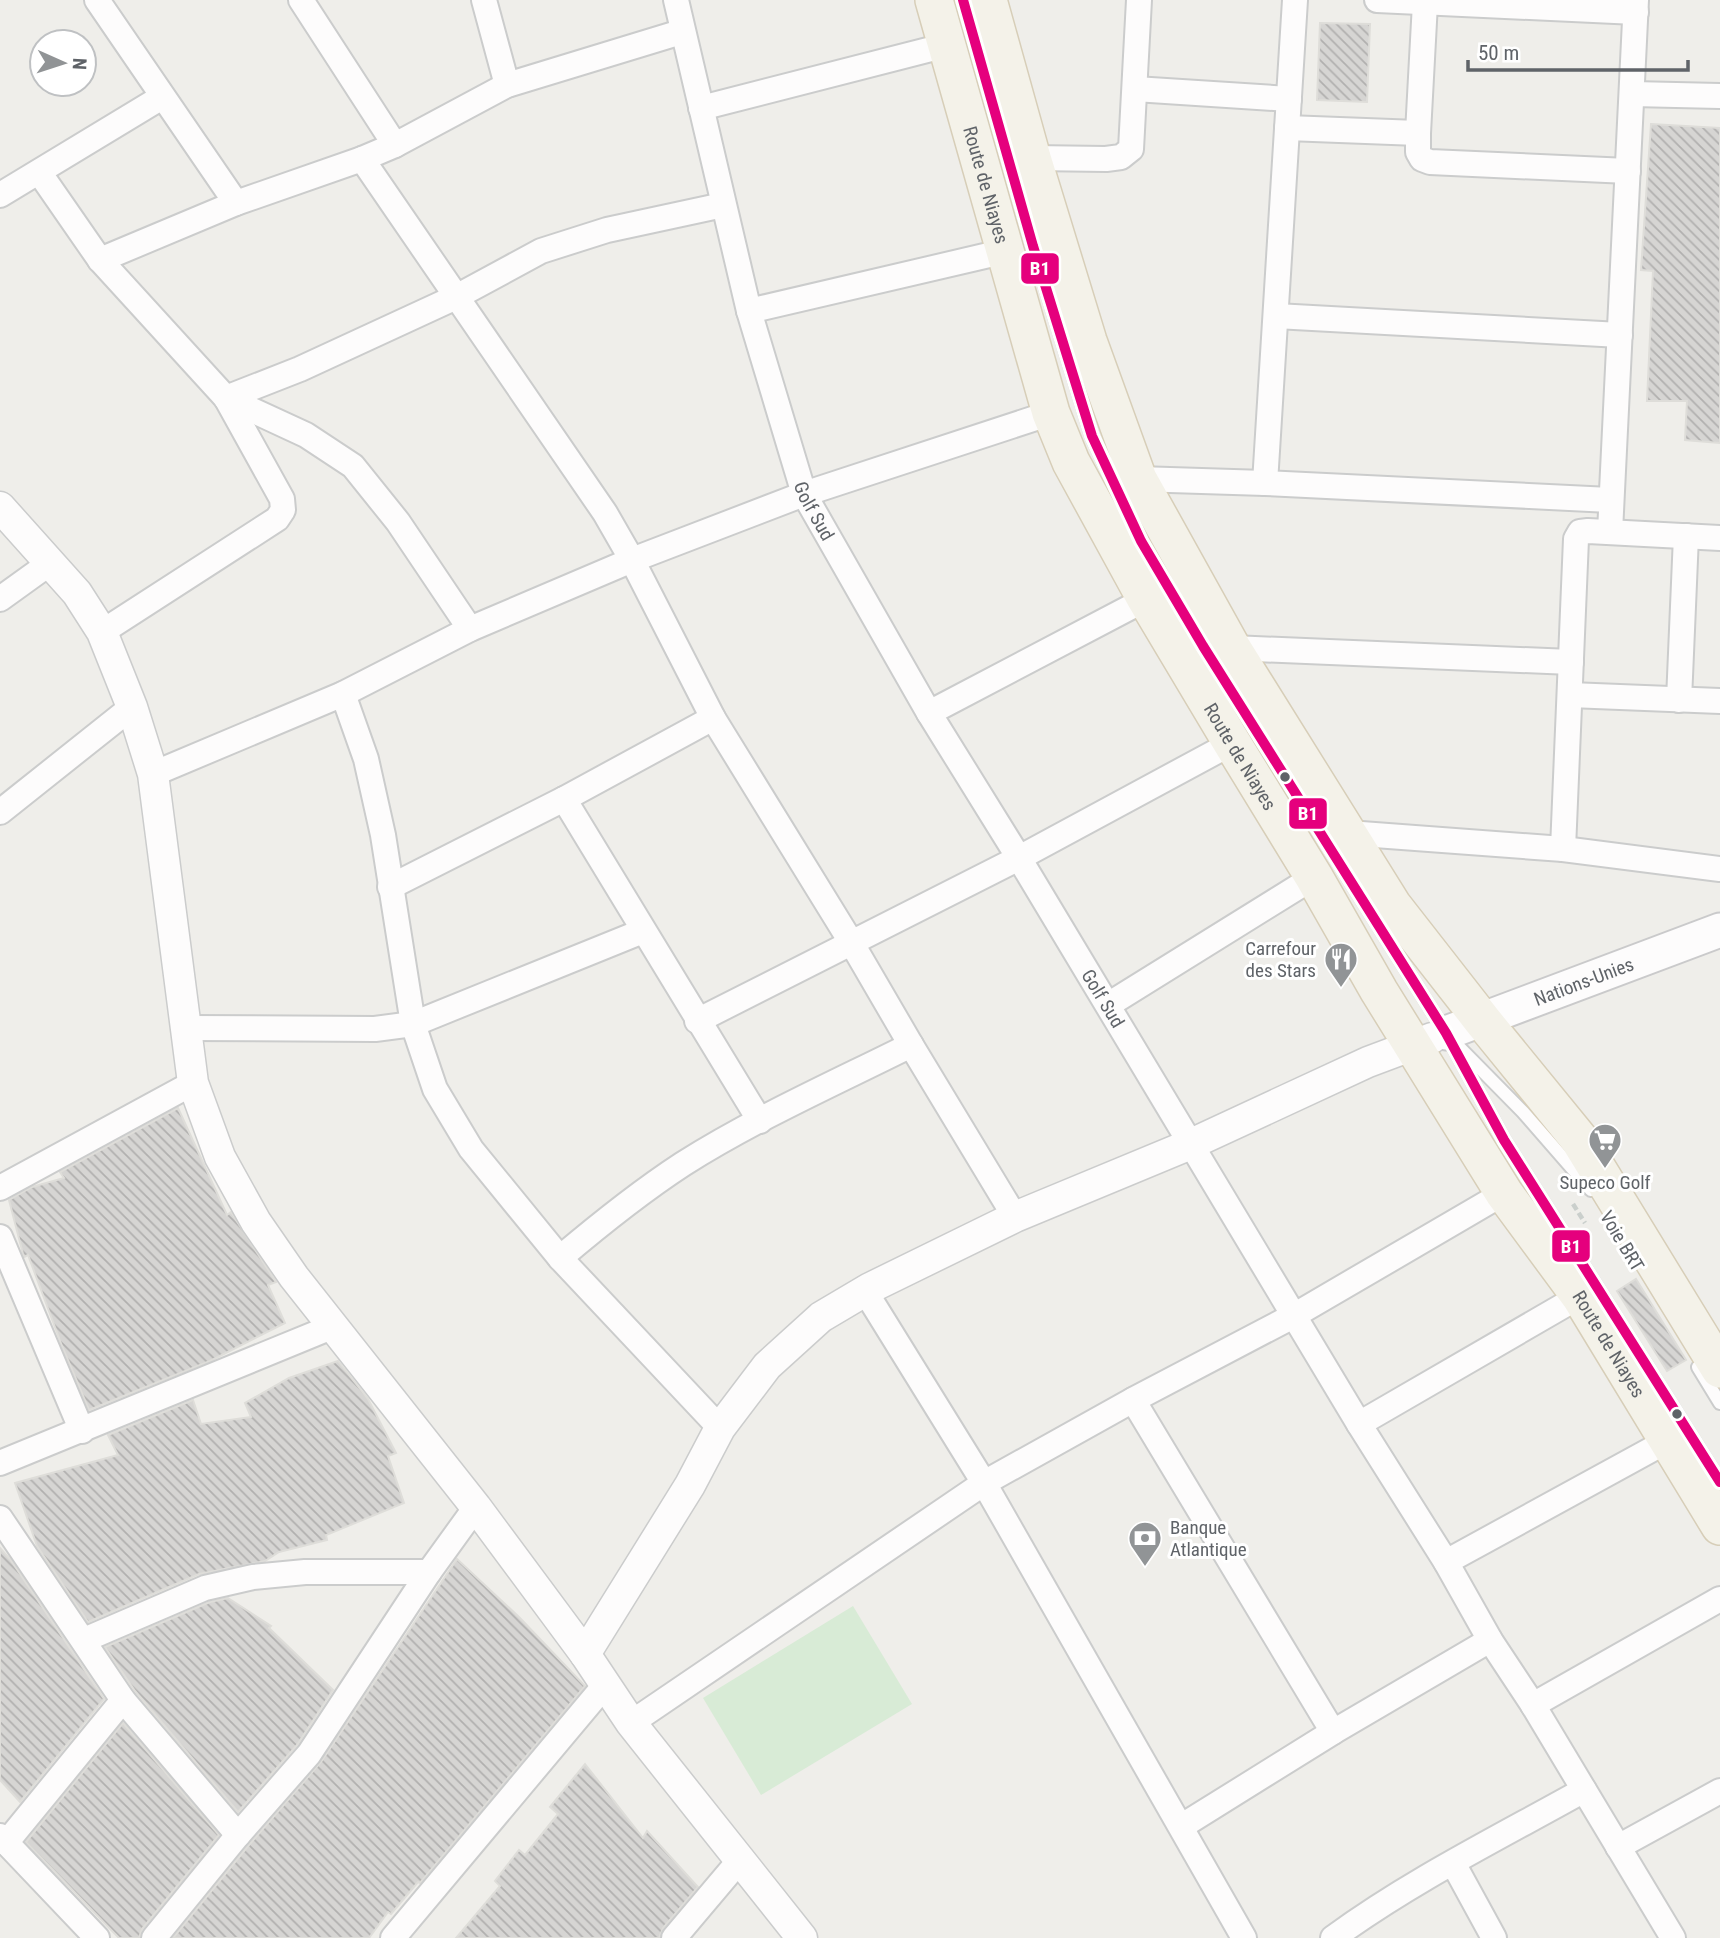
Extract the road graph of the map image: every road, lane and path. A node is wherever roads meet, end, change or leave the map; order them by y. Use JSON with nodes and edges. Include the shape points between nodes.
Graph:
{"nodes":[{"id":1,"x":97,"y":0,"type":"edge"},
{"id":2,"x":484,"y":0,"type":"edge"},
{"id":3,"x":676,"y":0,"type":"edge"},
{"id":4,"x":934,"y":0,"type":"edge"},
{"id":5,"x":962,"y":0,"type":"edge"},
{"id":6,"x":988,"y":0,"type":"edge"},
{"id":7,"x":1139,"y":0,"type":"edge"},
{"id":8,"x":1295,"y":0,"type":"edge"},
{"id":9,"x":1377,"y":0,"type":"edge"},
{"id":10,"x":306,"y":2,"type":"edge"},
{"id":11,"x":1425,"y":3,"type":"junction"},
{"id":12,"x":1636,"y":6,"type":"edge"},
{"id":13,"x":681,"y":32,"type":"junction"},
{"id":14,"x":947,"y":45,"type":"junction"},
{"id":15,"x":507,"y":85,"type":"junction"},
{"id":16,"x":1135,"y":89,"type":"junction"},
{"id":17,"x":1632,"y":94,"type":"junction"},
{"id":18,"x":1720,"y":96,"type":"edge"},
{"id":19,"x":162,"y":97,"type":"junction"},
{"id":20,"x":1289,"y":99,"type":"junction"},
{"id":21,"x":701,"y":108,"type":"junction"},
{"id":22,"x":1287,"y":128,"type":"junction"},
{"id":23,"x":1418,"y":133,"type":"junction"},
{"id":24,"x":395,"y":145,"type":"junction"},
{"id":25,"x":1032,"y":158,"type":"junction"},
{"id":26,"x":362,"y":159,"type":"junction"},
{"id":27,"x":1628,"y":171,"type":"junction"},
{"id":28,"x":39,"y":172,"type":"junction"},
{"id":29,"x":0,"y":195,"type":"edge"},
{"id":30,"x":236,"y":203,"type":"junction"},
{"id":31,"x":723,"y":205,"type":"junction"},
{"id":32,"x":1006,"y":251,"type":"junction"},
{"id":33,"x":100,"y":260,"type":"junction"},
{"id":34,"x":456,"y":297,"type":"junction"},
{"id":35,"x":749,"y":311,"type":"junction"},
{"id":36,"x":1276,"y":316,"type":"junction"},
{"id":37,"x":1620,"y":335,"type":"junction"},
{"id":38,"x":226,"y":398,"type":"junction"},
{"id":39,"x":1051,"y":412,"type":"junction"},
{"id":40,"x":1138,"y":479,"type":"junction"},
{"id":41,"x":1265,"y":483,"type":"junction"},
{"id":42,"x":804,"y":494,"type":"junction"},
{"id":43,"x":1611,"y":500,"type":"junction"},
{"id":44,"x":0,"y":507,"type":"edge"},
{"id":45,"x":1610,"y":532,"type":"junction"},
{"id":46,"x":1686,"y":536,"type":"junction"},
{"id":47,"x":1720,"y":538,"type":"edge"},
{"id":48,"x":632,"y":560,"type":"junction"},
{"id":49,"x":50,"y":564,"type":"junction"},
{"id":50,"x":0,"y":598,"type":"edge"},
{"id":51,"x":1146,"y":599,"type":"junction"},
{"id":52,"x":470,"y":629,"type":"junction"},
{"id":53,"x":102,"y":632,"type":"junction"},
{"id":54,"x":1232,"y":648,"type":"junction"},
{"id":55,"x":1571,"y":662,"type":"junction"},
{"id":56,"x":343,"y":694,"type":"junction"},
{"id":57,"x":1570,"y":695,"type":"junction"},
{"id":58,"x":1679,"y":700,"type":"junction"},
{"id":59,"x":1720,"y":701,"type":"edge"},
{"id":60,"x":132,"y":707,"type":"junction"},
{"id":61,"x":929,"y":713,"type":"junction"},
{"id":62,"x":713,"y":718,"type":"junction"},
{"id":63,"x":1231,"y":743,"type":"junction"},
{"id":64,"x":153,"y":774,"type":"junction"},
{"id":65,"x":564,"y":799,"type":"junction"},
{"id":66,"x":0,"y":812,"type":"edge"},
{"id":67,"x":1348,"y":833,"type":"junction"},
{"id":68,"x":1563,"y":849,"type":"junction"},
{"id":69,"x":1019,"y":858,"type":"junction"},
{"id":70,"x":1720,"y":869,"type":"edge"},
{"id":71,"x":1314,"y":877,"type":"junction"},
{"id":72,"x":390,"y":887,"type":"junction"},
{"id":73,"x":1720,"y":930,"type":"edge"},
{"id":74,"x":643,"y":931,"type":"junction"},
{"id":75,"x":851,"y":942,"type":"junction"},
{"id":76,"x":1108,"y":1005,"type":"junction"},
{"id":77,"x":1482,"y":1020,"type":"junction"},
{"id":78,"x":698,"y":1021,"type":"junction"},
{"id":79,"x":413,"y":1024,"type":"junction"},
{"id":80,"x":186,"y":1028,"type":"junction"},
{"id":81,"x":1429,"y":1039,"type":"junction"},
{"id":82,"x":911,"y":1045,"type":"junction"},
{"id":83,"x":193,"y":1083,"type":"junction"},
{"id":84,"x":760,"y":1121,"type":"junction"},
{"id":85,"x":1191,"y":1143,"type":"junction"},
{"id":86,"x":0,"y":1188,"type":"edge"},
{"id":87,"x":1504,"y":1193,"type":"junction"},
{"id":88,"x":1601,"y":1207,"type":"dead end"},
{"id":89,"x":1015,"y":1216,"type":"junction"},
{"id":90,"x":0,"y":1237,"type":"edge"},
{"id":91,"x":560,"y":1258,"type":"junction"},
{"id":92,"x":865,"y":1291,"type":"junction"},
{"id":93,"x":1580,"y":1296,"type":"junction"},
{"id":94,"x":1295,"y":1315,"type":"junction"},
{"id":95,"x":334,"y":1326,"type":"junction"},
{"id":96,"x":1706,"y":1363,"type":"edge"},
{"id":97,"x":1133,"y":1400,"type":"junction"},
{"id":98,"x":1720,"y":1403,"type":"edge"},
{"id":99,"x":1359,"y":1424,"type":"junction"},
{"id":100,"x":720,"y":1428,"type":"junction"},
{"id":101,"x":82,"y":1431,"type":"junction"},
{"id":102,"x":1667,"y":1441,"type":"junction"},
{"id":103,"x":0,"y":1463,"type":"edge"},
{"id":104,"x":1720,"y":1482,"type":"edge"},
{"id":105,"x":984,"y":1483,"type":"junction"},
{"id":106,"x":476,"y":1507,"type":"junction"},
{"id":107,"x":0,"y":1518,"type":"edge"},
{"id":108,"x":1720,"y":1525,"type":"edge"},
{"id":109,"x":1446,"y":1562,"type":"junction"},
{"id":110,"x":429,"y":1572,"type":"junction"},
{"id":111,"x":1720,"y":1599,"type":"edge"},
{"id":112,"x":84,"y":1640,"type":"junction"},
{"id":113,"x":1490,"y":1640,"type":"junction"},
{"id":114,"x":585,"y":1654,"type":"junction"},
{"id":115,"x":605,"y":1685,"type":"junction"},
{"id":116,"x":123,"y":1699,"type":"junction"},
{"id":117,"x":1533,"y":1705,"type":"junction"},
{"id":118,"x":631,"y":1723,"type":"junction"},
{"id":119,"x":1332,"y":1732,"type":"junction"},
{"id":120,"x":1584,"y":1790,"type":"junction"},
{"id":121,"x":1720,"y":1791,"type":"edge"},
{"id":122,"x":1182,"y":1826,"type":"junction"},
{"id":123,"x":238,"y":1835,"type":"junction"},
{"id":124,"x":3,"y":1840,"type":"edge"},
{"id":125,"x":1618,"y":1847,"type":"junction"},
{"id":126,"x":739,"y":1861,"type":"junction"},
{"id":127,"x":1453,"y":1863,"type":"junction"},
{"id":128,"x":96,"y":1938,"type":"edge"},
{"id":129,"x":154,"y":1938,"type":"edge"},
{"id":130,"x":393,"y":1938,"type":"edge"},
{"id":131,"x":674,"y":1938,"type":"edge"},
{"id":132,"x":802,"y":1938,"type":"edge"},
{"id":133,"x":1244,"y":1938,"type":"edge"},
{"id":134,"x":1333,"y":1938,"type":"edge"},
{"id":135,"x":1494,"y":1938,"type":"edge"},
{"id":136,"x":1673,"y":1938,"type":"edge"}],
"edges":[{"from":1,"to":19,"type":"street"},
{"from":2,"to":15,"type":"street"},
{"from":3,"to":13,"type":"street","name":"Golf Sud"},
{"from":4,"to":14,"type":"main road","name":"Route de Niayes"},
{"from":5,"to":81,"type":"lane","name":"Voie BRT","via":[[1097,448],[1141,541]]},
{"from":6,"to":25,"type":"main road"},
{"from":7,"to":16,"type":"street"},
{"from":8,"to":20,"type":"street"},
{"from":9,"to":11,"type":"street"},
{"from":10,"to":24,"type":"street"},
{"from":11,"to":12,"type":"street"},
{"from":11,"to":23,"type":"street"},
{"from":12,"to":17,"type":"street"},
{"from":13,"to":15,"type":"street"},
{"from":13,"to":21,"type":"street","name":"Golf Sud"},
{"from":14,"to":21,"type":"street"},
{"from":14,"to":32,"type":"main road","name":"Route de Niayes"},
{"from":15,"to":24,"type":"street"},
{"from":16,"to":20,"type":"street"},
{"from":16,"to":25,"type":"street","via":[[1131,149],[1121,157]]},
{"from":17,"to":18,"type":"street"},
{"from":17,"to":27,"type":"street"},
{"from":19,"to":28,"type":"street"},
{"from":19,"to":30,"type":"street"},
{"from":20,"to":22,"type":"street"},
{"from":21,"to":31,"type":"street","name":"Golf Sud"},
{"from":22,"to":23,"type":"street"},
{"from":22,"to":36,"type":"street"},
{"from":23,"to":27,"type":"street","via":[[1418,152],[1430,162]]},
{"from":24,"to":26,"type":"street"},
{"from":25,"to":40,"type":"main road","via":[[1095,364]]},
{"from":26,"to":30,"type":"street"},
{"from":26,"to":34,"type":"street"},
{"from":27,"to":37,"type":"street"},
{"from":28,"to":29,"type":"street"},
{"from":28,"to":33,"type":"street"},
{"from":30,"to":33,"type":"street"},
{"from":31,"to":34,"type":"street","via":[[607,230],[541,251]]},
{"from":31,"to":35,"type":"street","name":"Golf Sud"},
{"from":32,"to":35,"type":"street"},
{"from":32,"to":39,"type":"main road","name":"Route de Niayes"},
{"from":33,"to":38,"type":"street"},
{"from":34,"to":38,"type":"street"},
{"from":34,"to":48,"type":"street","via":[[605,513]]},
{"from":35,"to":42,"type":"street","name":"Golf Sud"},
{"from":36,"to":37,"type":"street"},
{"from":36,"to":41,"type":"street"},
{"from":37,"to":43,"type":"street"},
{"from":38,"to":52,"type":"street","via":[[306,435],[354,466]]},
{"from":38,"to":53,"type":"street","via":[[282,499],[283,510],[278,519]]},
{"from":39,"to":42,"type":"street"},
{"from":39,"to":51,"type":"main road","name":"Route de Niayes","via":[[1071,462]]},
{"from":40,"to":41,"type":"street"},
{"from":40,"to":54,"type":"main road"},
{"from":41,"to":43,"type":"street"},
{"from":42,"to":48,"type":"street"},
{"from":42,"to":61,"type":"street","name":"Golf Sud"},
{"from":43,"to":45,"type":"street"},
{"from":44,"to":49,"type":"street"},
{"from":45,"to":46,"type":"street"},
{"from":45,"to":55,"type":"street","via":[[1580,533],[1576,539]]},
{"from":46,"to":47,"type":"street"},
{"from":46,"to":58,"type":"street"},
{"from":48,"to":52,"type":"street"},
{"from":48,"to":62,"type":"street"},
{"from":49,"to":50,"type":"street"},
{"from":49,"to":53,"type":"street","via":[[77,593]]},
{"from":51,"to":61,"type":"street"},
{"from":51,"to":63,"type":"main road","name":"Route de Niayes"},
{"from":52,"to":56,"type":"street"},
{"from":53,"to":60,"type":"street"},
{"from":54,"to":55,"type":"street"},
{"from":54,"to":67,"type":"main road"},
{"from":55,"to":57,"type":"street"},
{"from":56,"to":64,"type":"street"},
{"from":56,"to":72,"type":"street","via":[[366,759]]},
{"from":57,"to":58,"type":"street"},
{"from":57,"to":68,"type":"street"},
{"from":58,"to":59,"type":"street"},
{"from":60,"to":64,"type":"street"},
{"from":60,"to":66,"type":"street"},
{"from":61,"to":69,"type":"street","name":"Golf Sud"},
{"from":62,"to":65,"type":"street"},
{"from":62,"to":75,"type":"street"},
{"from":63,"to":69,"type":"street"},
{"from":63,"to":71,"type":"main road","name":"Route de Niayes"},
{"from":64,"to":80,"type":"street"},
{"from":65,"to":72,"type":"street"},
{"from":65,"to":74,"type":"street"},
{"from":67,"to":68,"type":"street"},
{"from":67,"to":77,"type":"main road","via":[[1393,906]]},
{"from":68,"to":70,"type":"street"},
{"from":69,"to":75,"type":"street"},
{"from":69,"to":76,"type":"street","name":"Golf Sud"},
{"from":71,"to":76,"type":"street"},
{"from":71,"to":81,"type":"main road","name":"Route de Niayes","via":[[1379,991]]},
{"from":72,"to":79,"type":"street"},
{"from":73,"to":77,"type":"main road","name":"Nations-Unies"},
{"from":74,"to":78,"type":"street"},
{"from":74,"to":79,"type":"street"},
{"from":75,"to":78,"type":"street"},
{"from":75,"to":82,"type":"street"},
{"from":76,"to":85,"type":"street","name":"Golf Sud"},
{"from":77,"to":81,"type":"main road","name":"Nations-Unies"},
{"from":77,"to":96,"type":"main road","via":[[1579,1139]]},
{"from":78,"to":84,"type":"street"},
{"from":79,"to":80,"type":"street","via":[[375,1030]]},
{"from":79,"to":91,"type":"street","via":[[435,1089],[471,1150]]},
{"from":80,"to":83,"type":"street"},
{"from":81,"to":85,"type":"street"},
{"from":81,"to":87,"type":"main road","name":"Route de Niayes"},
{"from":81,"to":88,"type":"lane","name":"Voie BRT","via":[[1532,1123],[1587,1184]]},
{"from":81,"to":104,"type":"lane","name":"Voie BRT","via":[[1504,1140]]},
{"from":82,"to":84,"type":"street"},
{"from":82,"to":89,"type":"street"},
{"from":83,"to":86,"type":"street"},
{"from":83,"to":95,"type":"street","via":[[220,1157],[256,1222]]},
{"from":84,"to":91,"type":"street","via":[[684,1164]]},
{"from":85,"to":89,"type":"street"},
{"from":85,"to":94,"type":"street","name":"Golf Sud"},
{"from":87,"to":93,"type":"main road","name":"Route de Niayes"},
{"from":87,"to":94,"type":"street"},
{"from":89,"to":92,"type":"street"},
{"from":90,"to":101,"type":"street"},
{"from":91,"to":100,"type":"street"},
{"from":92,"to":100,"type":"street","via":[[821,1317],[767,1366]]},
{"from":92,"to":105,"type":"street"},
{"from":93,"to":99,"type":"street"},
{"from":93,"to":102,"type":"main road","name":"Route de Niayes"},
{"from":94,"to":97,"type":"street"},
{"from":94,"to":99,"type":"street","name":"Golf Sud"},
{"from":95,"to":101,"type":"street"},
{"from":95,"to":106,"type":"street"},
{"from":96,"to":98,"type":"lane"},
{"from":97,"to":105,"type":"street"},
{"from":97,"to":119,"type":"street"},
{"from":99,"to":109,"type":"street","name":"Golf Sud"},
{"from":100,"to":114,"type":"street"},
{"from":101,"to":103,"type":"street"},
{"from":102,"to":108,"type":"main road","name":"Route de Niayes"},
{"from":102,"to":109,"type":"street"},
{"from":105,"to":118,"type":"street"},
{"from":105,"to":122,"type":"street"},
{"from":106,"to":110,"type":"street"},
{"from":106,"to":114,"type":"street"},
{"from":107,"to":112,"type":"street"},
{"from":109,"to":113,"type":"street","name":"Golf Sud"},
{"from":110,"to":112,"type":"street","via":[[305,1572],[253,1577],[205,1588]]},
{"from":110,"to":123,"type":"street","via":[[309,1754]]},
{"from":111,"to":117,"type":"street"},
{"from":112,"to":116,"type":"street"},
{"from":113,"to":117,"type":"street","name":"Golf Sud"},
{"from":113,"to":119,"type":"street"},
{"from":114,"to":115,"type":"street"},
{"from":115,"to":118,"type":"street"},
{"from":115,"to":130,"type":"street"},
{"from":116,"to":123,"type":"street"},
{"from":116,"to":124,"type":"street"},
{"from":117,"to":120,"type":"street","name":"Golf Sud"},
{"from":118,"to":126,"type":"street"},
{"from":119,"to":122,"type":"street"},
{"from":120,"to":125,"type":"street","name":"Golf Sud"},
{"from":120,"to":127,"type":"street"},
{"from":121,"to":125,"type":"street"},
{"from":122,"to":133,"type":"street"},
{"from":123,"to":129,"type":"street"},
{"from":124,"to":128,"type":"street"},
{"from":125,"to":136,"type":"street","name":"Golf Sud"},
{"from":126,"to":131,"type":"street"},
{"from":126,"to":132,"type":"street"},
{"from":127,"to":134,"type":"street"},
{"from":127,"to":135,"type":"street"}]}
